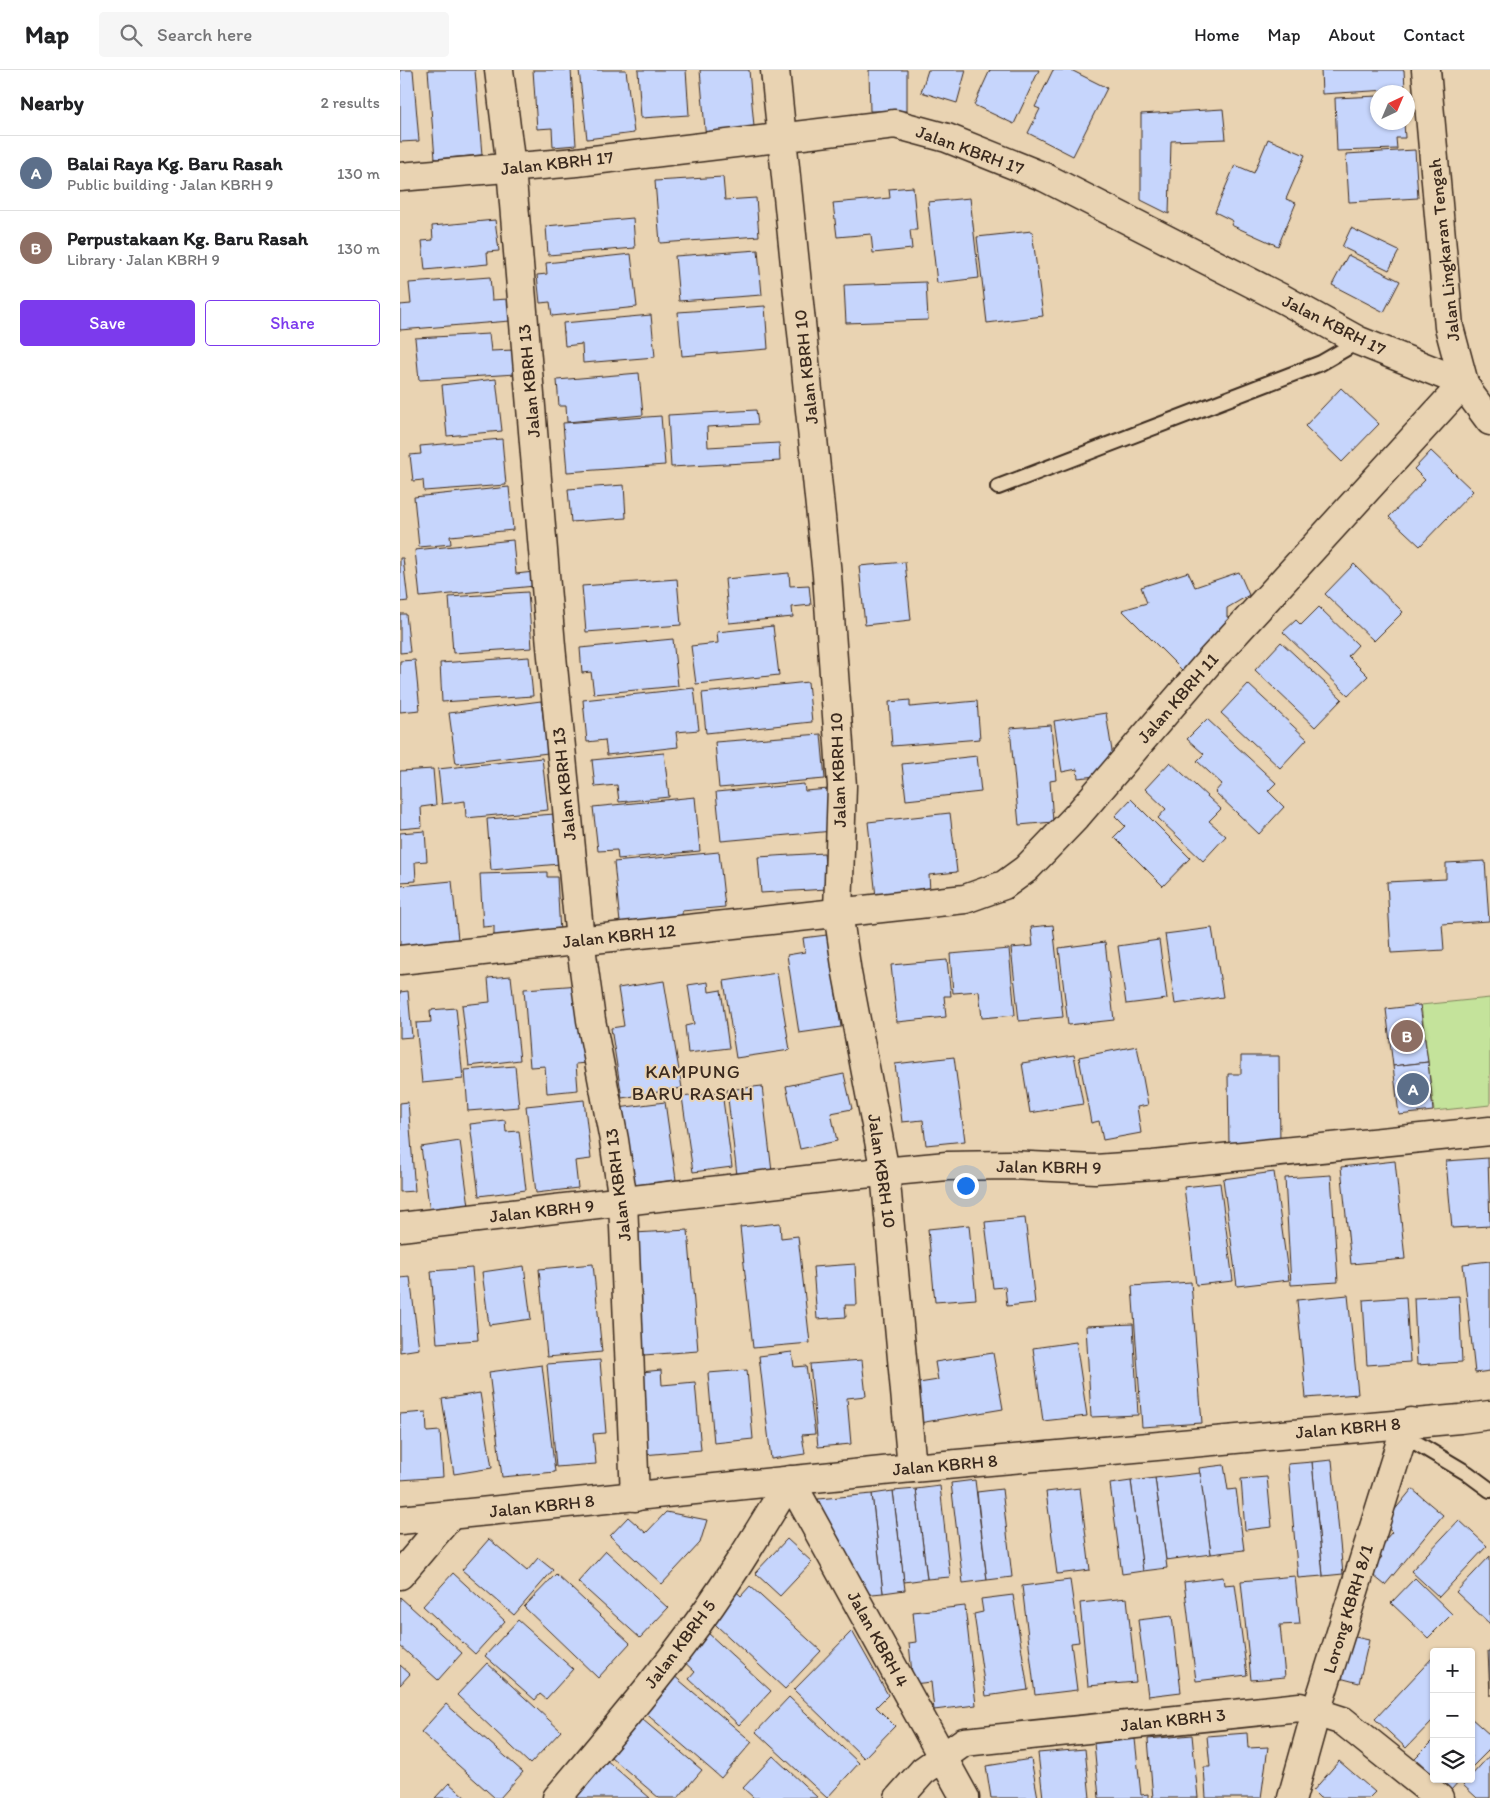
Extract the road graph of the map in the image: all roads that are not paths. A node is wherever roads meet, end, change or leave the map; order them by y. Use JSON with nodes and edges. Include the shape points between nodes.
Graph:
{"nodes":[{"id":1,"x":498,"y":70,"type":"edge"},
{"id":2,"x":774,"y":70,"type":"edge"},
{"id":3,"x":1426,"y":70,"type":"edge"},
{"id":4,"x":782,"y":138,"type":"junction"},
{"id":5,"x":511,"y":168,"type":"junction"},
{"id":6,"x":400,"y":177,"type":"edge"},
{"id":7,"x":1358,"y":340,"type":"junction"},
{"id":8,"x":1464,"y":383,"type":"junction"},
{"id":9,"x":1490,"y":421,"type":"edge"},
{"id":10,"x":998,"y":488,"type":"dead end"},
{"id":11,"x":838,"y":912,"type":"junction"},
{"id":12,"x":580,"y":940,"type":"junction"},
{"id":13,"x":400,"y":960,"type":"edge"},
{"id":14,"x":1490,"y":1131,"type":"edge"},
{"id":15,"x":885,"y":1172,"type":"junction"},
{"id":16,"x":623,"y":1201,"type":"junction"},
{"id":17,"x":400,"y":1227,"type":"edge"},
{"id":18,"x":1490,"y":1415,"type":"edge"},
{"id":19,"x":1460,"y":1419,"type":"junction"},
{"id":20,"x":1490,"y":1428,"type":"edge"},
{"id":21,"x":1407,"y":1429,"type":"junction"},
{"id":22,"x":912,"y":1468,"type":"junction"},
{"id":23,"x":790,"y":1480,"type":"junction"},
{"id":24,"x":1490,"y":1490,"type":"edge"},
{"id":25,"x":635,"y":1497,"type":"junction"},
{"id":26,"x":450,"y":1516,"type":"junction"},
{"id":27,"x":400,"y":1520,"type":"edge"},
{"id":28,"x":400,"y":1575,"type":"edge"},
{"id":29,"x":1316,"y":1712,"type":"junction"},
{"id":30,"x":943,"y":1757,"type":"junction"},
{"id":31,"x":557,"y":1798,"type":"edge"},
{"id":32,"x":900,"y":1798,"type":"edge"},
{"id":33,"x":965,"y":1798,"type":"edge"},
{"id":34,"x":1292,"y":1798,"type":"edge"},
{"id":35,"x":1439,"y":1798,"type":"edge"}],
"edges":[{"from":1,"to":5,"type":"street","name":"Jalan KBRH 13"},
{"from":2,"to":4,"type":"street","name":"Jalan KBRH 10"},
{"from":3,"to":8,"type":"street","name":"Jalan Lingkaran Tengah","via":[[1448,327]]},
{"from":4,"to":5,"type":"street","name":"Jalan KBRH 17"},
{"from":4,"to":7,"type":"street","name":"Jalan KBRH 17","via":[[895,124],[946,138],[1044,177]]},
{"from":4,"to":11,"type":"street","name":"Jalan KBRH 10","via":[[827,575],[842,786]]},
{"from":5,"to":6,"type":"street","name":"Jalan KBRH 17"},
{"from":5,"to":12,"type":"street","name":"Jalan KBRH 13","via":[[551,646]]},
{"from":7,"to":8,"type":"street","name":"Jalan KBRH 17"},
{"from":7,"to":10,"type":"lane","via":[[1321,363]]},
{"from":8,"to":9,"type":"street","name":"Jalan Lingkaran Tengah"},
{"from":8,"to":11,"type":"street","name":"Jalan KBRH 11","via":[[1208,663],[1076,817],[1026,869],[1004,885],[965,899]]},
{"from":11,"to":12,"type":"street","name":"Jalan KBRH 12"},
{"from":11,"to":15,"type":"street","name":"Jalan KBRH 10"},
{"from":12,"to":13,"type":"street","name":"Jalan KBRH 12"},
{"from":12,"to":16,"type":"street","name":"Jalan KBRH 13"},
{"from":14,"to":15,"type":"street","name":"Jalan KBRH 9","via":[[1114,1167],[947,1166]]},
{"from":15,"to":16,"type":"street","name":"Jalan KBRH 9"},
{"from":15,"to":22,"type":"street","name":"Jalan KBRH 10"},
{"from":16,"to":17,"type":"street","name":"Jalan KBRH 9"},
{"from":16,"to":25,"type":"street","name":"Jalan KBRH 13"},
{"from":18,"to":19,"type":"street","name":"Jalan KBRH 8"},
{"from":19,"to":20,"type":"street"},
{"from":19,"to":21,"type":"street","name":"Jalan KBRH 8"},
{"from":21,"to":22,"type":"street","name":"Jalan KBRH 8"},
{"from":21,"to":24,"type":"lane"},
{"from":21,"to":29,"type":"street","name":"Lorong KBRH 8/1"},
{"from":22,"to":23,"type":"street","name":"Jalan KBRH 8"},
{"from":23,"to":25,"type":"street","name":"Jalan KBRH 8"},
{"from":23,"to":30,"type":"street","name":"Jalan KBRH 4"},
{"from":23,"to":31,"type":"street","name":"Jalan KBRH 5","via":[[685,1642]]},
{"from":25,"to":26,"type":"street","name":"Jalan KBRH 8"},
{"from":26,"to":27,"type":"street","name":"Jalan KBRH 8"},
{"from":26,"to":28,"type":"street"},
{"from":29,"to":30,"type":"street","name":"Jalan KBRH 3","via":[[1300,1707],[964,1742]]},
{"from":29,"to":34,"type":"street","name":"Lorong KBRH 8/1"},
{"from":29,"to":35,"type":"street","name":"Jalan KBRH 3","via":[[1343,1720]]},
{"from":30,"to":32,"type":"street","name":"Jalan KBRH 3","via":[[923,1771]]},
{"from":30,"to":33,"type":"street","name":"Jalan KBRH 4"}]}
